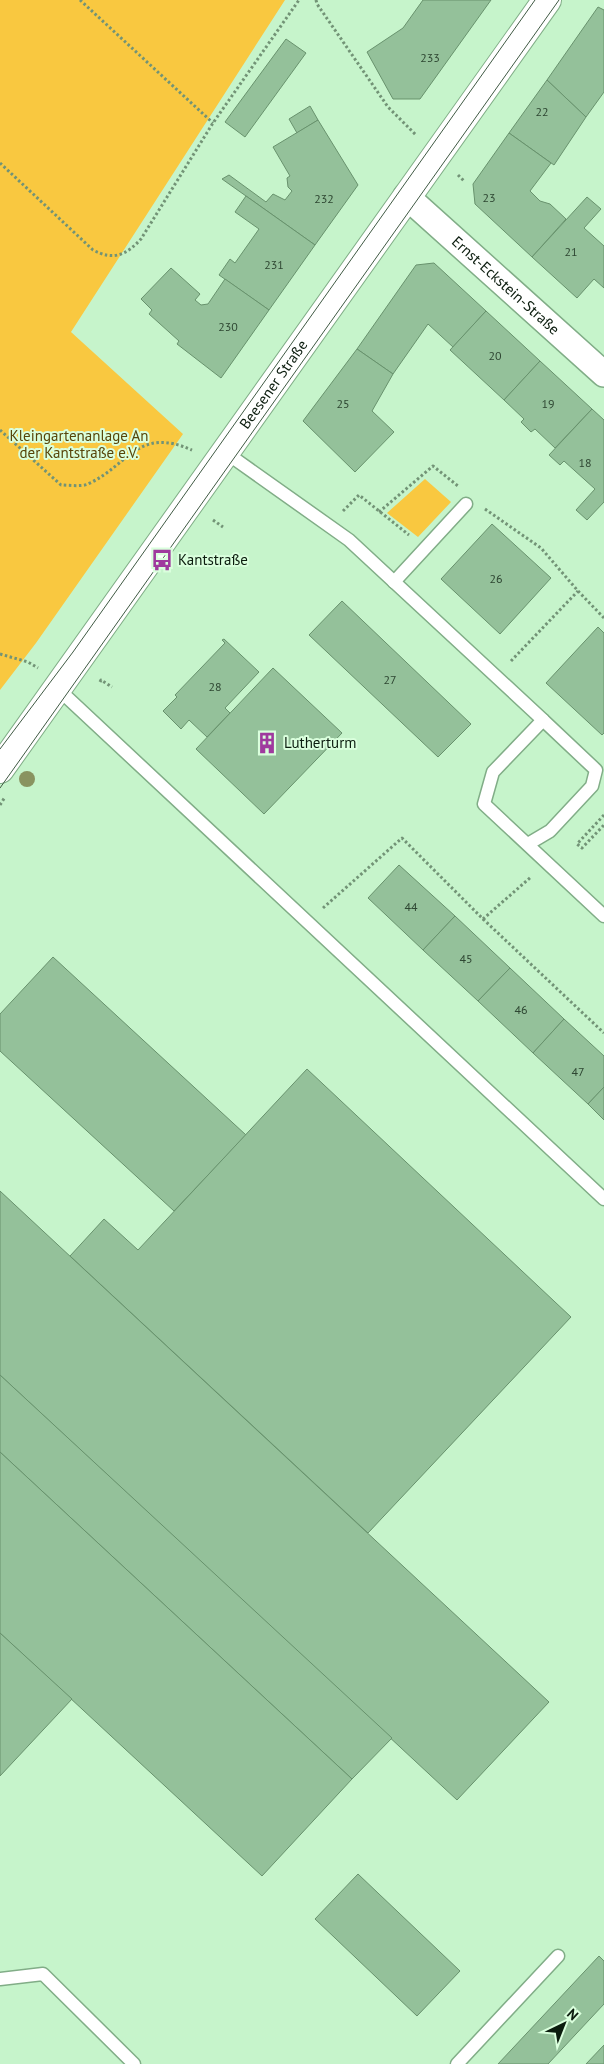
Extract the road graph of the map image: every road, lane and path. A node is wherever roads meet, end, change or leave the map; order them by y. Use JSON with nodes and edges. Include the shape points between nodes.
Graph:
{"nodes":[{"id":1,"x":80,"y":0,"type":"edge"},
{"id":2,"x":299,"y":0,"type":"edge"},
{"id":3,"x":316,"y":0,"type":"edge"},
{"id":4,"x":547,"y":0,"type":"edge"},
{"id":5,"x":213,"y":123,"type":"junction"},
{"id":6,"x":437,"y":153,"type":"junction"},
{"id":7,"x":0,"y":163,"type":"edge"},
{"id":8,"x":465,"y":182,"type":"dead end"},
{"id":9,"x":406,"y":196,"type":"junction"},
{"id":10,"x":604,"y":374,"type":"edge"},
{"id":11,"x":0,"y":430,"type":"edge"},
{"id":12,"x":222,"y":457,"type":"junction"},
{"id":13,"x":465,"y":491,"type":"dead end"},
{"id":14,"x":473,"y":505,"type":"joint"},
{"id":15,"x":379,"y":512,"type":"junction"},
{"id":16,"x":213,"y":520,"type":"dead end"},
{"id":17,"x":329,"y":525,"type":"junction"},
{"id":18,"x":223,"y":527,"type":"dead end"},
{"id":19,"x":413,"y":538,"type":"dead end"},
{"id":20,"x":394,"y":582,"type":"junction"},
{"id":21,"x":578,"y":591,"type":"junction"},
{"id":22,"x":604,"y":618,"type":"edge"},
{"id":23,"x":496,"y":677,"type":"junction"},
{"id":24,"x":101,"y":680,"type":"dead end"},
{"id":25,"x":53,"y":686,"type":"junction"},
{"id":26,"x":112,"y":687,"type":"dead end"},
{"id":27,"x":543,"y":720,"type":"junction"},
{"id":28,"x":600,"y":768,"type":"edge"},
{"id":29,"x":0,"y":769,"type":"edge"},
{"id":30,"x":604,"y":815,"type":"edge"},
{"id":31,"x":604,"y":825,"type":"edge"},
{"id":32,"x":528,"y":844,"type":"junction"},
{"id":33,"x":548,"y":862,"type":"junction"},
{"id":34,"x":604,"y":916,"type":"edge"},
{"id":35,"x":483,"y":919,"type":"junction"},
{"id":36,"x":308,"y":922,"type":"junction"},
{"id":37,"x":604,"y":1033,"type":"edge"},
{"id":38,"x":604,"y":1200,"type":"edge"},
{"id":39,"x":558,"y":1956,"type":"dead end"},
{"id":40,"x":0,"y":1979,"type":"edge"},
{"id":41,"x":134,"y":2064,"type":"edge"},
{"id":42,"x":457,"y":2064,"type":"edge"}],
"edges":[{"from":1,"to":5,"type":"path"},
{"from":2,"to":5,"type":"path"},
{"from":3,"to":6,"type":"path","via":[[388,107]]},
{"from":4,"to":6,"type":"street","name":"Beesener Straße"},
{"from":5,"to":7,"type":"path","via":[[141,239],[130,250],[117,255],[104,256],[93,250]]},
{"from":6,"to":8,"type":"path"},
{"from":6,"to":9,"type":"street","name":"Beesener Straße"},
{"from":9,"to":10,"type":"street","name":"Ernst-Eckstein-Straße"},
{"from":9,"to":12,"type":"street","name":"Beesener Straße"},
{"from":11,"to":12,"type":"path","via":[[61,485],[87,485],[137,449],[155,442],[182,445]]},
{"from":12,"to":17,"type":"lane"},
{"from":12,"to":25,"type":"street","name":"Beesener Straße"},
{"from":13,"to":15,"type":"path","via":[[433,466]]},
{"from":14,"to":20,"type":"lane"},
{"from":14,"to":21,"type":"path","via":[[541,548]]},
{"from":15,"to":17,"type":"path","via":[[359,495]]},
{"from":15,"to":19,"type":"path"},
{"from":16,"to":18,"type":"path"},
{"from":17,"to":20,"type":"lane"},
{"from":20,"to":23,"type":"lane"},
{"from":21,"to":22,"type":"path"},
{"from":21,"to":23,"type":"path"},
{"from":23,"to":27,"type":"lane"},
{"from":24,"to":26,"type":"path"},
{"from":25,"to":29,"type":"street","name":"Beesener Straße"},
{"from":25,"to":36,"type":"lane"},
{"from":27,"to":28,"type":"lane"},
{"from":27,"to":32,"type":"lane","via":[[493,772],[484,804]]},
{"from":28,"to":32,"type":"lane","via":[[592,786],[550,831]]},
{"from":30,"to":31,"type":"path","via":[[577,844],[582,848]]},
{"from":32,"to":33,"type":"lane"},
{"from":33,"to":34,"type":"lane"},
{"from":33,"to":35,"type":"path"},
{"from":35,"to":36,"type":"path","via":[[402,838]]},
{"from":35,"to":37,"type":"path"},
{"from":36,"to":38,"type":"lane"},
{"from":39,"to":42,"type":"lane"},
{"from":40,"to":41,"type":"lane","via":[[43,1974]]}]}
